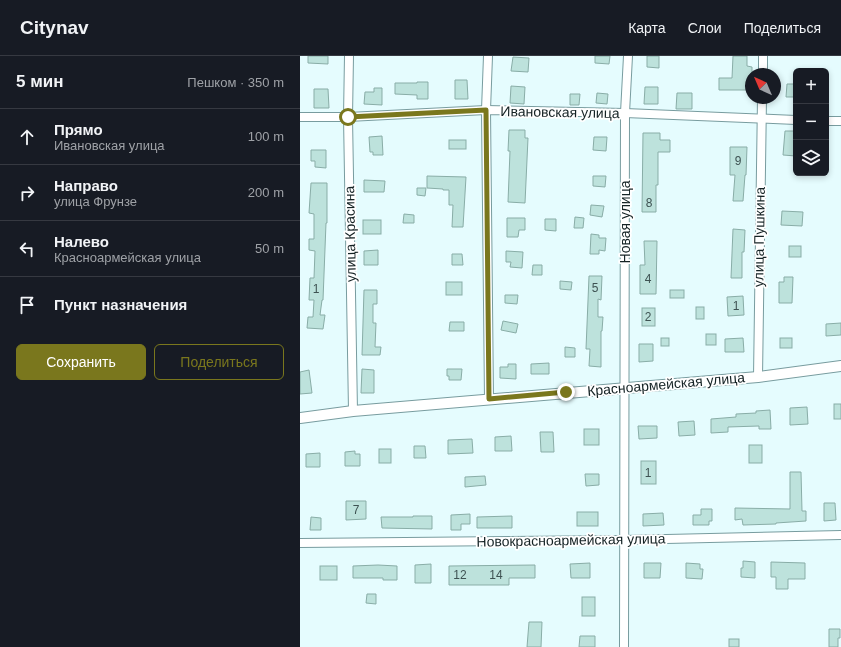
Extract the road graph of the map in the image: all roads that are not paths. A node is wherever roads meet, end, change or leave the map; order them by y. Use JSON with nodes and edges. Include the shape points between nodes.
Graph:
{"nodes":[{"id":1,"x":349,"y":56,"type":"edge"},
{"id":2,"x":488,"y":56,"type":"edge"},
{"id":3,"x":628,"y":56,"type":"edge"},
{"id":4,"x":763,"y":56,"type":"edge"},
{"id":5,"x":762,"y":68,"type":"edge"},
{"id":6,"x":762,"y":104,"type":"edge"},
{"id":7,"x":486,"y":110,"type":"junction"},
{"id":8,"x":625,"y":113,"type":"junction"},
{"id":9,"x":348,"y":117,"type":"junction"},
{"id":10,"x":300,"y":118,"type":"edge"},
{"id":11,"x":761,"y":119,"type":"junction"},
{"id":12,"x":793,"y":120,"type":"edge"},
{"id":13,"x":829,"y":121,"type":"edge"},
{"id":14,"x":841,"y":121,"type":"edge"},
{"id":15,"x":841,"y":366,"type":"edge"},
{"id":16,"x":758,"y":377,"type":"junction"},
{"id":17,"x":625,"y":387,"type":"junction"},
{"id":18,"x":489,"y":399,"type":"junction"},
{"id":19,"x":353,"y":411,"type":"junction"},
{"id":20,"x":300,"y":418,"type":"edge"},
{"id":21,"x":841,"y":535,"type":"edge"},
{"id":22,"x":623,"y":540,"type":"junction"},
{"id":23,"x":300,"y":542,"type":"edge"},
{"id":24,"x":624,"y":647,"type":"edge"}],
"edges":[{"from":1,"to":9,"type":"street","name":"улица Красина"},
{"from":2,"to":7,"type":"street"},
{"from":3,"to":8,"type":"street","name":"Новая улица"},
{"from":4,"to":5,"type":"street"},
{"from":6,"to":11,"type":"street","name":"улица Пушкина"},
{"from":7,"to":8,"type":"street","name":"Ивановская улица"},
{"from":7,"to":9,"type":"street","name":"Ивановская улица"},
{"from":7,"to":18,"type":"street"},
{"from":8,"to":11,"type":"street","name":"Ивановская улица"},
{"from":8,"to":17,"type":"street","name":"Новая улица"},
{"from":9,"to":10,"type":"street","name":"Ивановская улица"},
{"from":9,"to":19,"type":"street","name":"улица Красина"},
{"from":11,"to":12,"type":"street","name":"Ивановская улица"},
{"from":11,"to":16,"type":"street","name":"улица Пушкина"},
{"from":13,"to":14,"type":"street"},
{"from":15,"to":16,"type":"street","name":"Красноармейская улица"},
{"from":16,"to":17,"type":"street","name":"Красноармейская улица"},
{"from":17,"to":18,"type":"street","name":"Красноармейская улица"},
{"from":17,"to":22,"type":"street","name":"Новая улица"},
{"from":18,"to":19,"type":"street","name":"Красноармейская улица"},
{"from":19,"to":20,"type":"street","name":"Красноармейская улица"},
{"from":21,"to":22,"type":"street","name":"Новокрасноармейская улица"},
{"from":22,"to":23,"type":"street","name":"Новокрасноармейская улица"},
{"from":22,"to":24,"type":"street","name":"Новая улица"}]}
